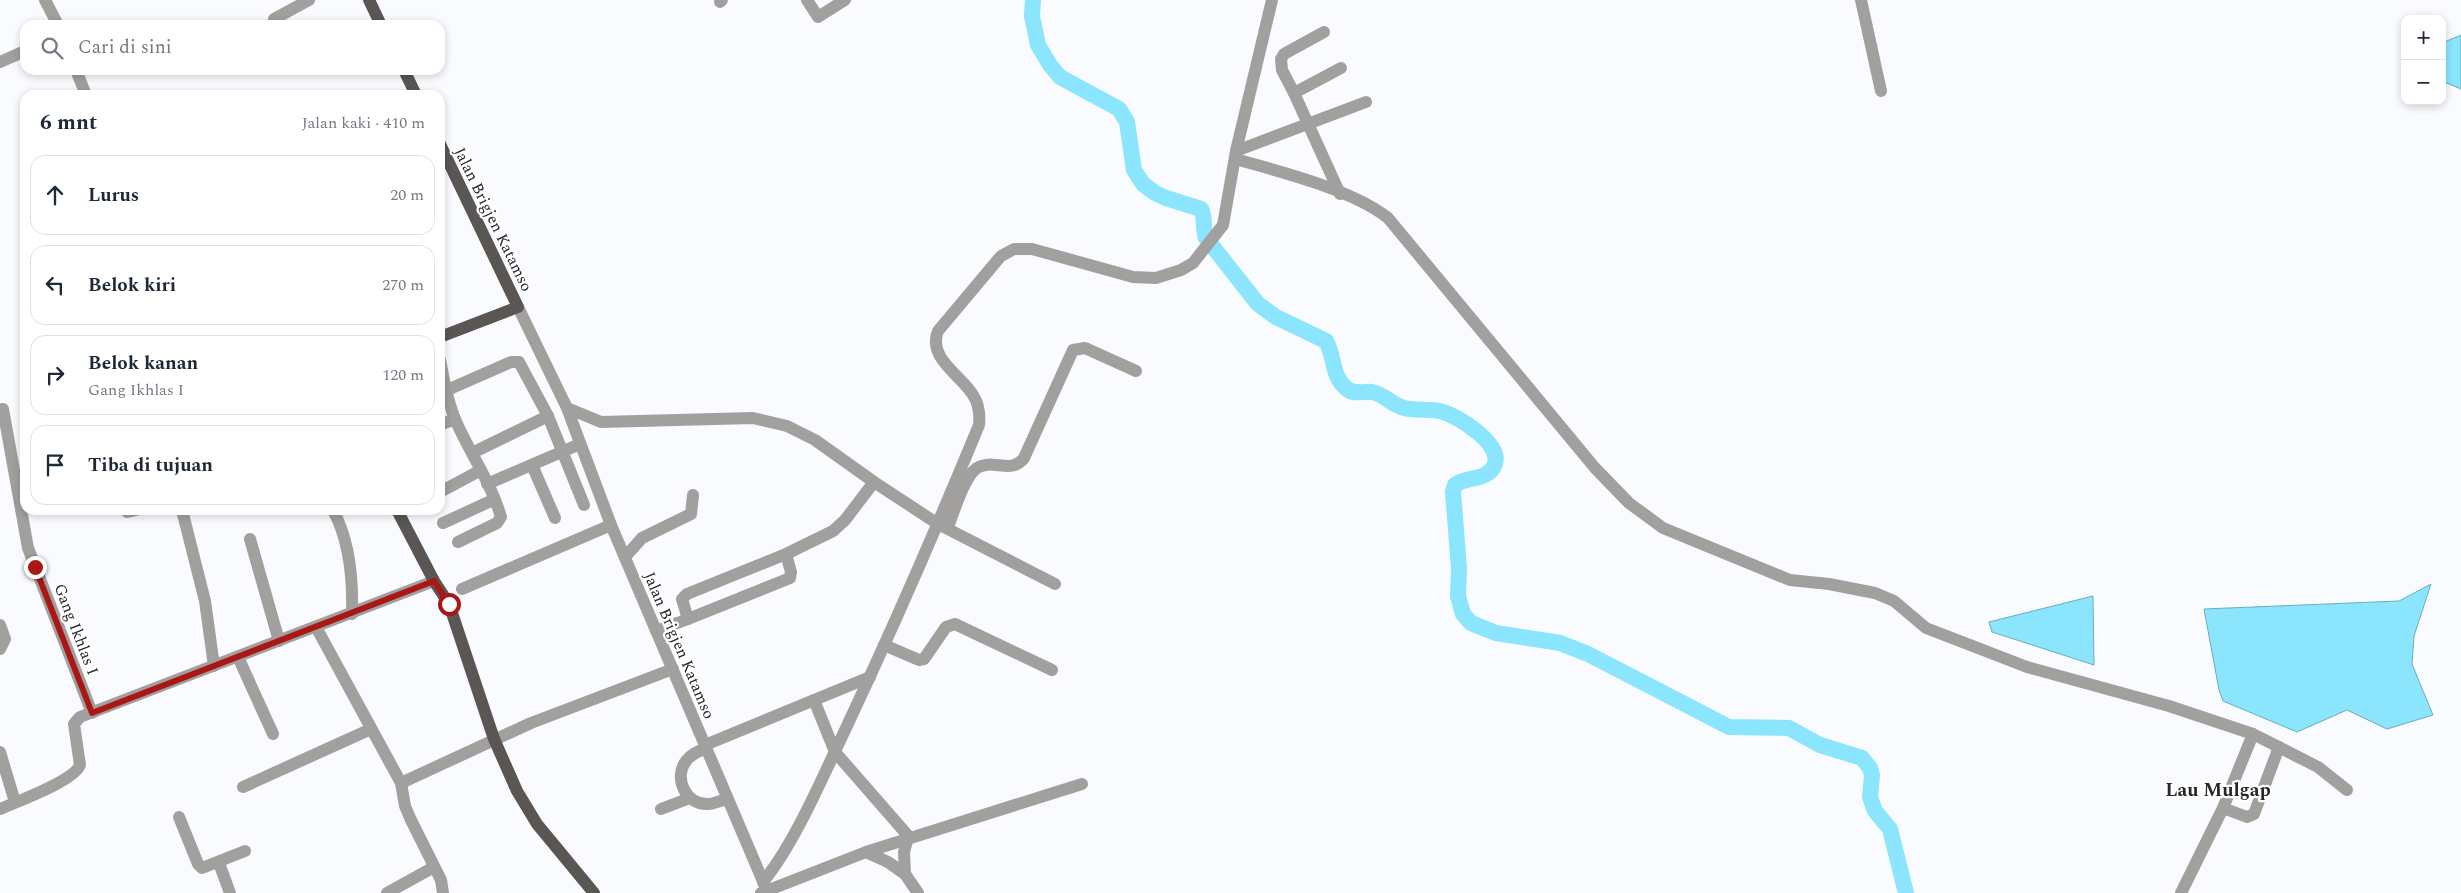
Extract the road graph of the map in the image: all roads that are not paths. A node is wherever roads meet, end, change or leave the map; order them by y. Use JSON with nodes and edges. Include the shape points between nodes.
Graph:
{"nodes":[{"id":1,"x":45,"y":0,"type":"edge"},
{"id":2,"x":309,"y":0,"type":"edge"},
{"id":3,"x":369,"y":0,"type":"edge"},
{"id":4,"x":807,"y":0,"type":"edge"},
{"id":5,"x":845,"y":0,"type":"edge"},
{"id":6,"x":1272,"y":0,"type":"edge"},
{"id":7,"x":1861,"y":0,"type":"edge"},
{"id":8,"x":274,"y":19,"type":"dead end"},
{"id":9,"x":55,"y":20,"type":"edge"},
{"id":10,"x":379,"y":20,"type":"edge"},
{"id":11,"x":1324,"y":32,"type":"dead end"},
{"id":12,"x":20,"y":53,"type":"edge"},
{"id":13,"x":0,"y":62,"type":"edge"},
{"id":14,"x":1341,"y":68,"type":"dead end"},
{"id":15,"x":78,"y":75,"type":"edge"},
{"id":16,"x":406,"y":75,"type":"edge"},
{"id":17,"x":84,"y":90,"type":"edge"},
{"id":18,"x":414,"y":90,"type":"edge"},
{"id":19,"x":1881,"y":91,"type":"dead end"},
{"id":20,"x":1294,"y":93,"type":"junction"},
{"id":21,"x":1366,"y":102,"type":"dead end"},
{"id":22,"x":1309,"y":124,"type":"junction"},
{"id":23,"x":445,"y":154,"type":"edge"},
{"id":24,"x":1235,"y":155,"type":"junction"},
{"id":25,"x":1340,"y":194,"type":"junction"},
{"id":26,"x":518,"y":307,"type":"junction"},
{"id":27,"x":445,"y":335,"type":"edge"},
{"id":28,"x":1136,"y":371,"type":"dead end"},
{"id":29,"x":445,"y":391,"type":"joint"},
{"id":30,"x":567,"y":408,"type":"junction"},
{"id":31,"x":3,"y":409,"type":"dead end"},
{"id":32,"x":548,"y":416,"type":"junction"},
{"id":33,"x":455,"y":419,"type":"junction"},
{"id":34,"x":445,"y":423,"type":"edge"},
{"id":35,"x":580,"y":444,"type":"junction"},
{"id":36,"x":563,"y":451,"type":"junction"},
{"id":37,"x":472,"y":453,"type":"junction"},
{"id":38,"x":532,"y":465,"type":"junction"},
{"id":39,"x":481,"y":470,"type":"junction"},
{"id":40,"x":874,"y":482,"type":"junction"},
{"id":41,"x":487,"y":484,"type":"junction"},
{"id":42,"x":445,"y":489,"type":"edge"},
{"id":43,"x":693,"y":495,"type":"dead end"},
{"id":44,"x":494,"y":500,"type":"junction"},
{"id":45,"x":20,"y":504,"type":"edge"},
{"id":46,"x":584,"y":506,"type":"dead end"},
{"id":47,"x":22,"y":515,"type":"edge"},
{"id":48,"x":183,"y":515,"type":"edge"},
{"id":49,"x":335,"y":515,"type":"edge"},
{"id":50,"x":400,"y":515,"type":"edge"},
{"id":51,"x":555,"y":518,"type":"dead end"},
{"id":52,"x":443,"y":522,"type":"dead end"},
{"id":53,"x":611,"y":525,"type":"junction"},
{"id":54,"x":943,"y":525,"type":"junction"},
{"id":55,"x":250,"y":539,"type":"dead end"},
{"id":56,"x":458,"y":542,"type":"dead end"},
{"id":57,"x":786,"y":554,"type":"junction"},
{"id":58,"x":625,"y":557,"type":"junction"},
{"id":59,"x":434,"y":581,"type":"junction"},
{"id":60,"x":1055,"y":584,"type":"dead end"},
{"id":61,"x":462,"y":589,"type":"dead end"},
{"id":62,"x":352,"y":614,"type":"junction"},
{"id":63,"x":688,"y":619,"type":"junction"},
{"id":64,"x":0,"y":625,"type":"edge"},
{"id":65,"x":316,"y":628,"type":"junction"},
{"id":66,"x":656,"y":631,"type":"junction"},
{"id":67,"x":279,"y":641,"type":"junction"},
{"id":68,"x":884,"y":645,"type":"junction"},
{"id":69,"x":0,"y":649,"type":"edge"},
{"id":70,"x":238,"y":657,"type":"junction"},
{"id":71,"x":214,"y":666,"type":"junction"},
{"id":72,"x":673,"y":669,"type":"junction"},
{"id":73,"x":1052,"y":670,"type":"dead end"},
{"id":74,"x":870,"y":677,"type":"junction"},
{"id":75,"x":814,"y":700,"type":"junction"},
{"id":76,"x":92,"y":713,"type":"junction"},
{"id":77,"x":371,"y":729,"type":"junction"},
{"id":78,"x":273,"y":734,"type":"dead end"},
{"id":79,"x":2253,"y":734,"type":"junction"},
{"id":80,"x":494,"y":739,"type":"junction"},
{"id":81,"x":705,"y":746,"type":"junction"},
{"id":82,"x":2279,"y":747,"type":"junction"},
{"id":83,"x":0,"y":752,"type":"edge"},
{"id":84,"x":835,"y":752,"type":"junction"},
{"id":85,"x":401,"y":783,"type":"junction"},
{"id":86,"x":1082,"y":784,"type":"dead end"},
{"id":87,"x":243,"y":787,"type":"dead end"},
{"id":88,"x":2347,"y":790,"type":"dead end"},
{"id":89,"x":690,"y":798,"type":"junction"},
{"id":90,"x":727,"y":799,"type":"junction"},
{"id":91,"x":15,"y":802,"type":"junction"},
{"id":92,"x":2223,"y":808,"type":"junction"},
{"id":93,"x":0,"y":809,"type":"edge"},
{"id":94,"x":661,"y":809,"type":"dead end"},
{"id":95,"x":179,"y":817,"type":"dead end"},
{"id":96,"x":908,"y":839,"type":"junction"},
{"id":97,"x":245,"y":851,"type":"dead end"},
{"id":98,"x":866,"y":852,"type":"junction"},
{"id":99,"x":218,"y":863,"type":"junction"},
{"id":100,"x":434,"y":867,"type":"junction"},
{"id":101,"x":905,"y":874,"type":"junction"},
{"id":102,"x":765,"y":890,"type":"edge"},
{"id":103,"x":230,"y":893,"type":"edge"},
{"id":104,"x":387,"y":893,"type":"edge"},
{"id":105,"x":443,"y":893,"type":"edge"},
{"id":106,"x":594,"y":893,"type":"edge"},
{"id":107,"x":918,"y":893,"type":"edge"},
{"id":108,"x":2181,"y":893,"type":"edge"}],
"edges":[{"from":1,"to":9,"type":"street"},
{"from":2,"to":8,"type":"street"},
{"from":3,"to":10,"type":"main road"},
{"from":4,"to":5,"type":"street","via":[[818,17]]},
{"from":6,"to":24,"type":"street"},
{"from":7,"to":19,"type":"street"},
{"from":11,"to":20,"type":"street","via":[[1280,59]]},
{"from":12,"to":13,"type":"street"},
{"from":14,"to":20,"type":"street"},
{"from":15,"to":17,"type":"street"},
{"from":16,"to":18,"type":"main road"},
{"from":20,"to":22,"type":"street"},
{"from":21,"to":22,"type":"street"},
{"from":22,"to":24,"type":"street"},
{"from":22,"to":25,"type":"street"},
{"from":23,"to":26,"type":"main road","name":"Jalan Brigjen Katamso"},
{"from":24,"to":25,"type":"street"},
{"from":24,"to":54,"type":"street","via":[[1223,225],[1193,263],[1168,275],[1146,278],[1032,249],[1014,250],[1001,256],[938,331],[935,338],[937,352],[973,395],[980,414],[979,425]]},
{"from":25,"to":79,"type":"street","via":[[1388,218],[1595,468],[1629,503],[1663,528],[1790,580],[1829,584],[1894,601],[1926,628],[2027,667],[2169,706]]},
{"from":26,"to":27,"type":"main road"},
{"from":26,"to":30,"type":"street","name":"Jalan Brigjen Katamso"},
{"from":28,"to":54,"type":"street","via":[[1085,348],[1073,350],[1024,458],[1017,466],[977,468],[968,478]]},
{"from":29,"to":32,"type":"street","via":[[517,361]]},
{"from":29,"to":33,"type":"street"},
{"from":30,"to":35,"type":"street","name":"Jalan Brigjen Katamso"},
{"from":30,"to":40,"type":"street","via":[[601,422],[753,418],[772,421],[815,440]]},
{"from":31,"to":45,"type":"street","name":"Gang Ikhlas I"},
{"from":32,"to":36,"type":"street"},
{"from":32,"to":37,"type":"street"},
{"from":33,"to":34,"type":"street"},
{"from":33,"to":37,"type":"street"},
{"from":35,"to":36,"type":"street"},
{"from":35,"to":53,"type":"street","name":"Jalan Brigjen Katamso"},
{"from":36,"to":38,"type":"street"},
{"from":36,"to":46,"type":"street"},
{"from":37,"to":39,"type":"street"},
{"from":38,"to":41,"type":"street"},
{"from":38,"to":51,"type":"street"},
{"from":39,"to":41,"type":"street"},
{"from":39,"to":42,"type":"street"},
{"from":40,"to":54,"type":"street"},
{"from":40,"to":57,"type":"street","via":[[833,531]]},
{"from":41,"to":44,"type":"street"},
{"from":43,"to":58,"type":"street","via":[[691,514],[642,538]]},
{"from":44,"to":52,"type":"street"},
{"from":44,"to":56,"type":"street","via":[[500,514],[499,521]]},
{"from":47,"to":76,"type":"street","name":"Gang Ikhlas I","via":[[28,548]]},
{"from":48,"to":71,"type":"street","via":[[204,601]]},
{"from":49,"to":62,"type":"street","via":[[346,543],[353,590]]},
{"from":50,"to":59,"type":"main road"},
{"from":53,"to":58,"type":"street","name":"Jalan Brigjen Katamso"},
{"from":53,"to":61,"type":"street"},
{"from":54,"to":60,"type":"street"},
{"from":54,"to":68,"type":"street"},
{"from":55,"to":67,"type":"street"},
{"from":57,"to":63,"type":"street","via":[[790,578]]},
{"from":57,"to":63,"type":"street","via":[[687,594],[682,599]]},
{"from":58,"to":66,"type":"street","name":"Jalan Brigjen Katamso"},
{"from":59,"to":62,"type":"street"},
{"from":59,"to":80,"type":"main road","via":[[455,618]]},
{"from":62,"to":65,"type":"street"},
{"from":63,"to":66,"type":"street"},
{"from":64,"to":69,"type":"street","via":[[5,638]]},
{"from":65,"to":67,"type":"street"},
{"from":65,"to":77,"type":"street"},
{"from":66,"to":72,"type":"street","name":"Jalan Brigjen Katamso"},
{"from":67,"to":70,"type":"street"},
{"from":68,"to":73,"type":"street","via":[[919,660],[924,659],[946,627],[955,624]]},
{"from":68,"to":74,"type":"street"},
{"from":70,"to":71,"type":"street"},
{"from":70,"to":78,"type":"street"},
{"from":71,"to":76,"type":"street"},
{"from":72,"to":80,"type":"street"},
{"from":72,"to":81,"type":"street","name":"Jalan Brigjen Katamso"},
{"from":74,"to":75,"type":"street"},
{"from":74,"to":84,"type":"street"},
{"from":75,"to":81,"type":"street"},
{"from":75,"to":84,"type":"street"},
{"from":76,"to":91,"type":"street","via":[[80,717],[74,724],[80,765],[78,771]]},
{"from":77,"to":85,"type":"street"},
{"from":77,"to":87,"type":"street"},
{"from":79,"to":82,"type":"street"},
{"from":79,"to":92,"type":"street"},
{"from":80,"to":85,"type":"street"},
{"from":80,"to":106,"type":"main road","via":[[529,812]]},
{"from":81,"to":89,"type":"street","via":[[682,768],[680,778]]},
{"from":81,"to":90,"type":"street","name":"Jalan Brigjen Katamso"},
{"from":82,"to":88,"type":"street","via":[[2318,767]]},
{"from":82,"to":92,"type":"street","via":[[2254,814],[2247,817]]},
{"from":83,"to":91,"type":"street"},
{"from":84,"to":96,"type":"street"},
{"from":84,"to":102,"type":"street"},
{"from":85,"to":100,"type":"street","via":[[405,806]]},
{"from":86,"to":96,"type":"street"},
{"from":89,"to":90,"type":"street","via":[[708,804]]},
{"from":89,"to":94,"type":"street"},
{"from":90,"to":102,"type":"street","name":"Jalan Brigjen Katamso"},
{"from":91,"to":93,"type":"street"},
{"from":92,"to":108,"type":"street"},
{"from":95,"to":99,"type":"street","via":[[200,866]]},
{"from":96,"to":98,"type":"street"},
{"from":96,"to":101,"type":"street","via":[[904,852]]},
{"from":97,"to":99,"type":"street"},
{"from":98,"to":101,"type":"street"},
{"from":98,"to":102,"type":"street"},
{"from":99,"to":103,"type":"street"},
{"from":100,"to":104,"type":"street"},
{"from":100,"to":105,"type":"street"},
{"from":101,"to":107,"type":"street"}]}
